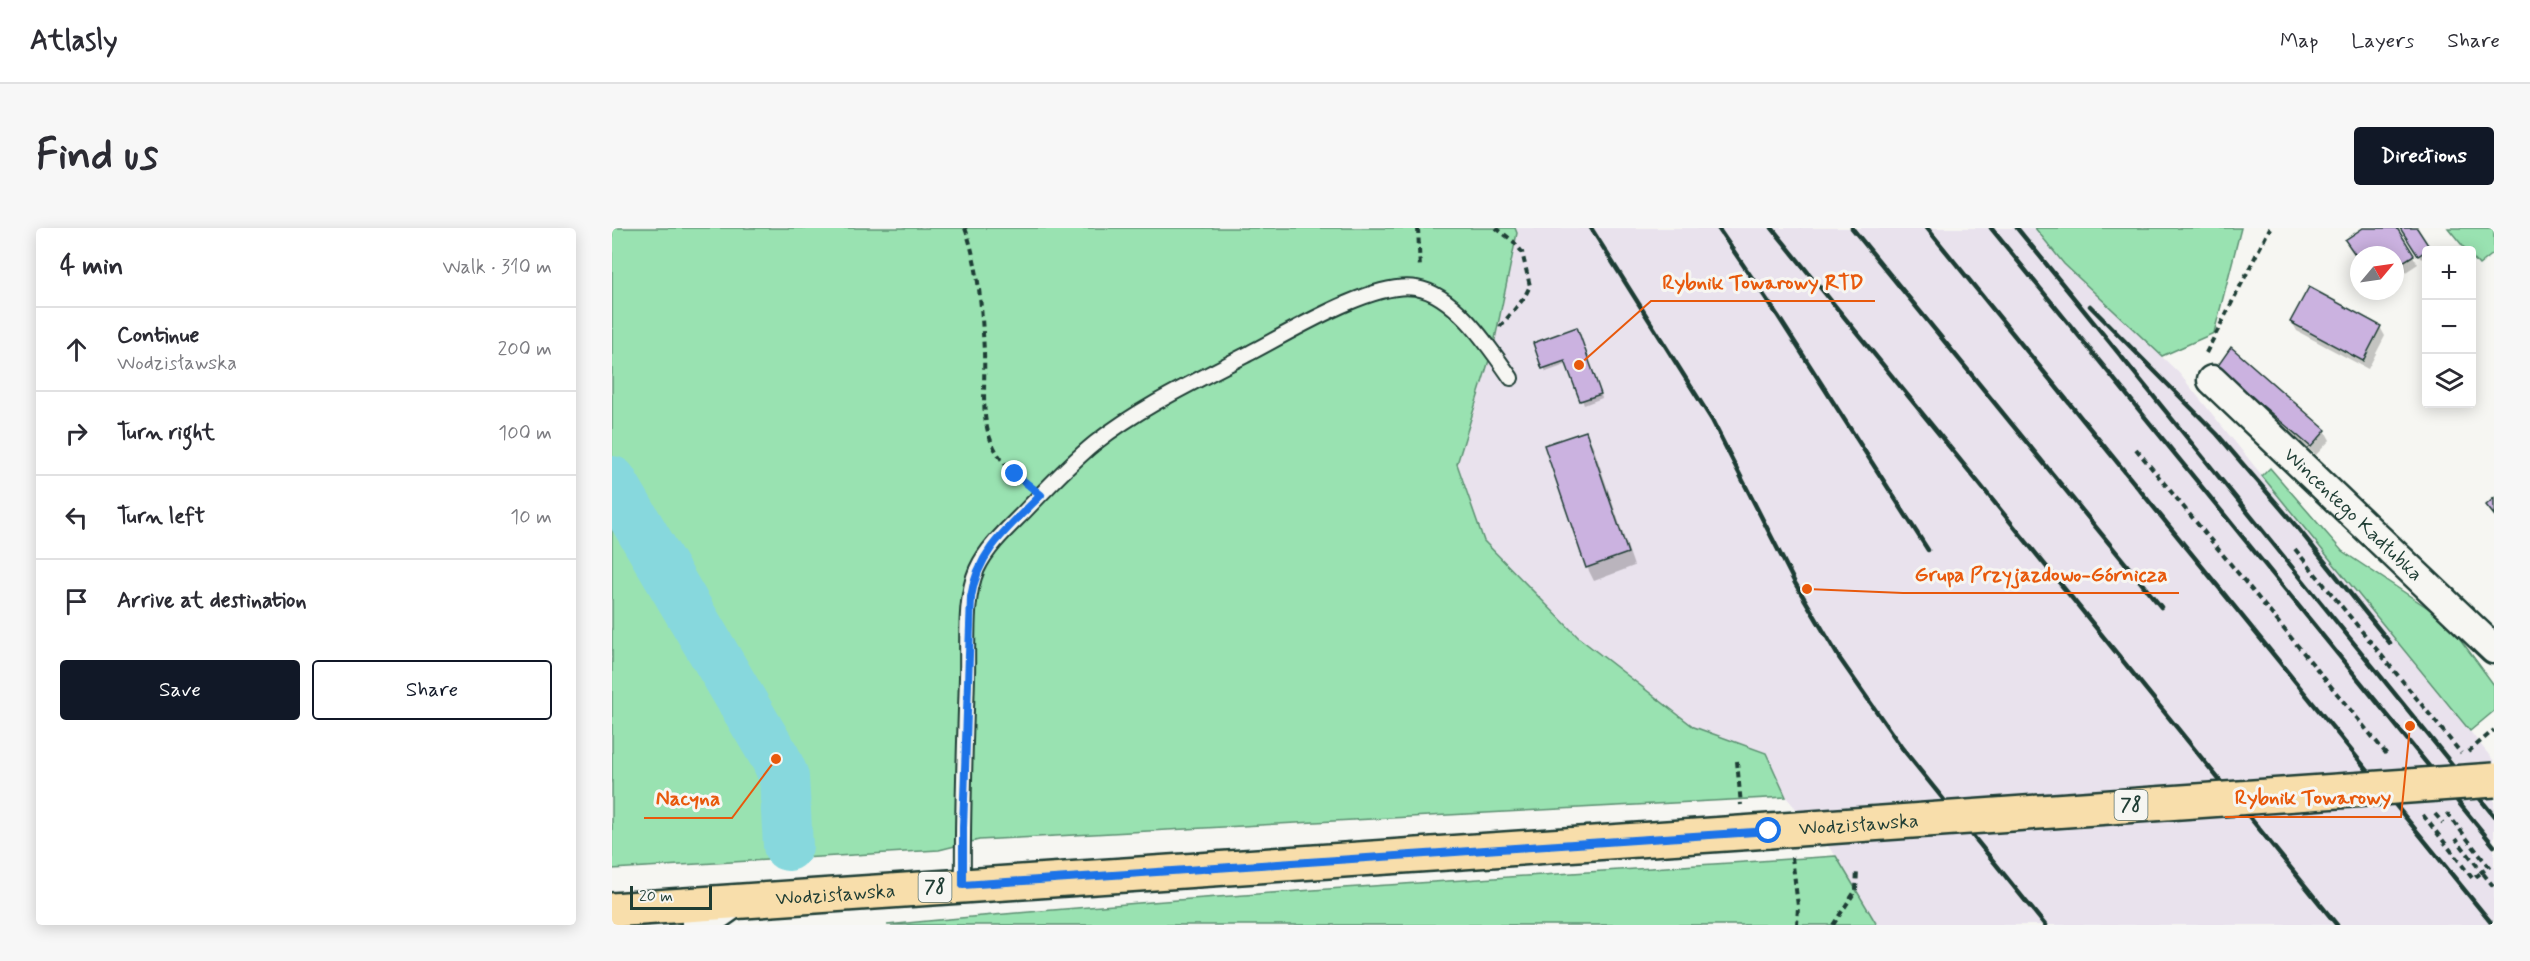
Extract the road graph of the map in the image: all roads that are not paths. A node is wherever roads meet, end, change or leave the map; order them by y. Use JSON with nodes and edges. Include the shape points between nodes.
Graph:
{"nodes":[{"id":1,"x":1511,"y":378,"type":"dead end"},
{"id":2,"x":2212,"y":380,"type":"road end"},
{"id":3,"x":2494,"y":649,"type":"edge"},
{"id":4,"x":2494,"y":780,"type":"edge"},
{"id":5,"x":963,"y":885,"type":"junction"},
{"id":6,"x":732,"y":902,"type":"junction"},
{"id":7,"x":629,"y":914,"type":"edge"},
{"id":8,"x":699,"y":925,"type":"edge"}],
"edges":[{"from":1,"to":5,"type":"lane","via":[[1485,341],[1441,298],[1417,288],[1399,287],[1322,315],[1160,399],[1095,443],[989,550],[974,579],[968,636]]},
{"from":2,"to":3,"type":"street","name":"Wincentego Kadłubka"},
{"from":4,"to":5,"type":"main road","name":"Wodzisławska","number":"78","bridge":true,"via":[[1780,841]]},
{"from":5,"to":6,"type":"main road","name":"Wodzisławska","number":"78"},
{"from":6,"to":7,"type":"main road","name":"Wodzisławska","number":"78"},
{"from":6,"to":8,"type":"street"}]}
